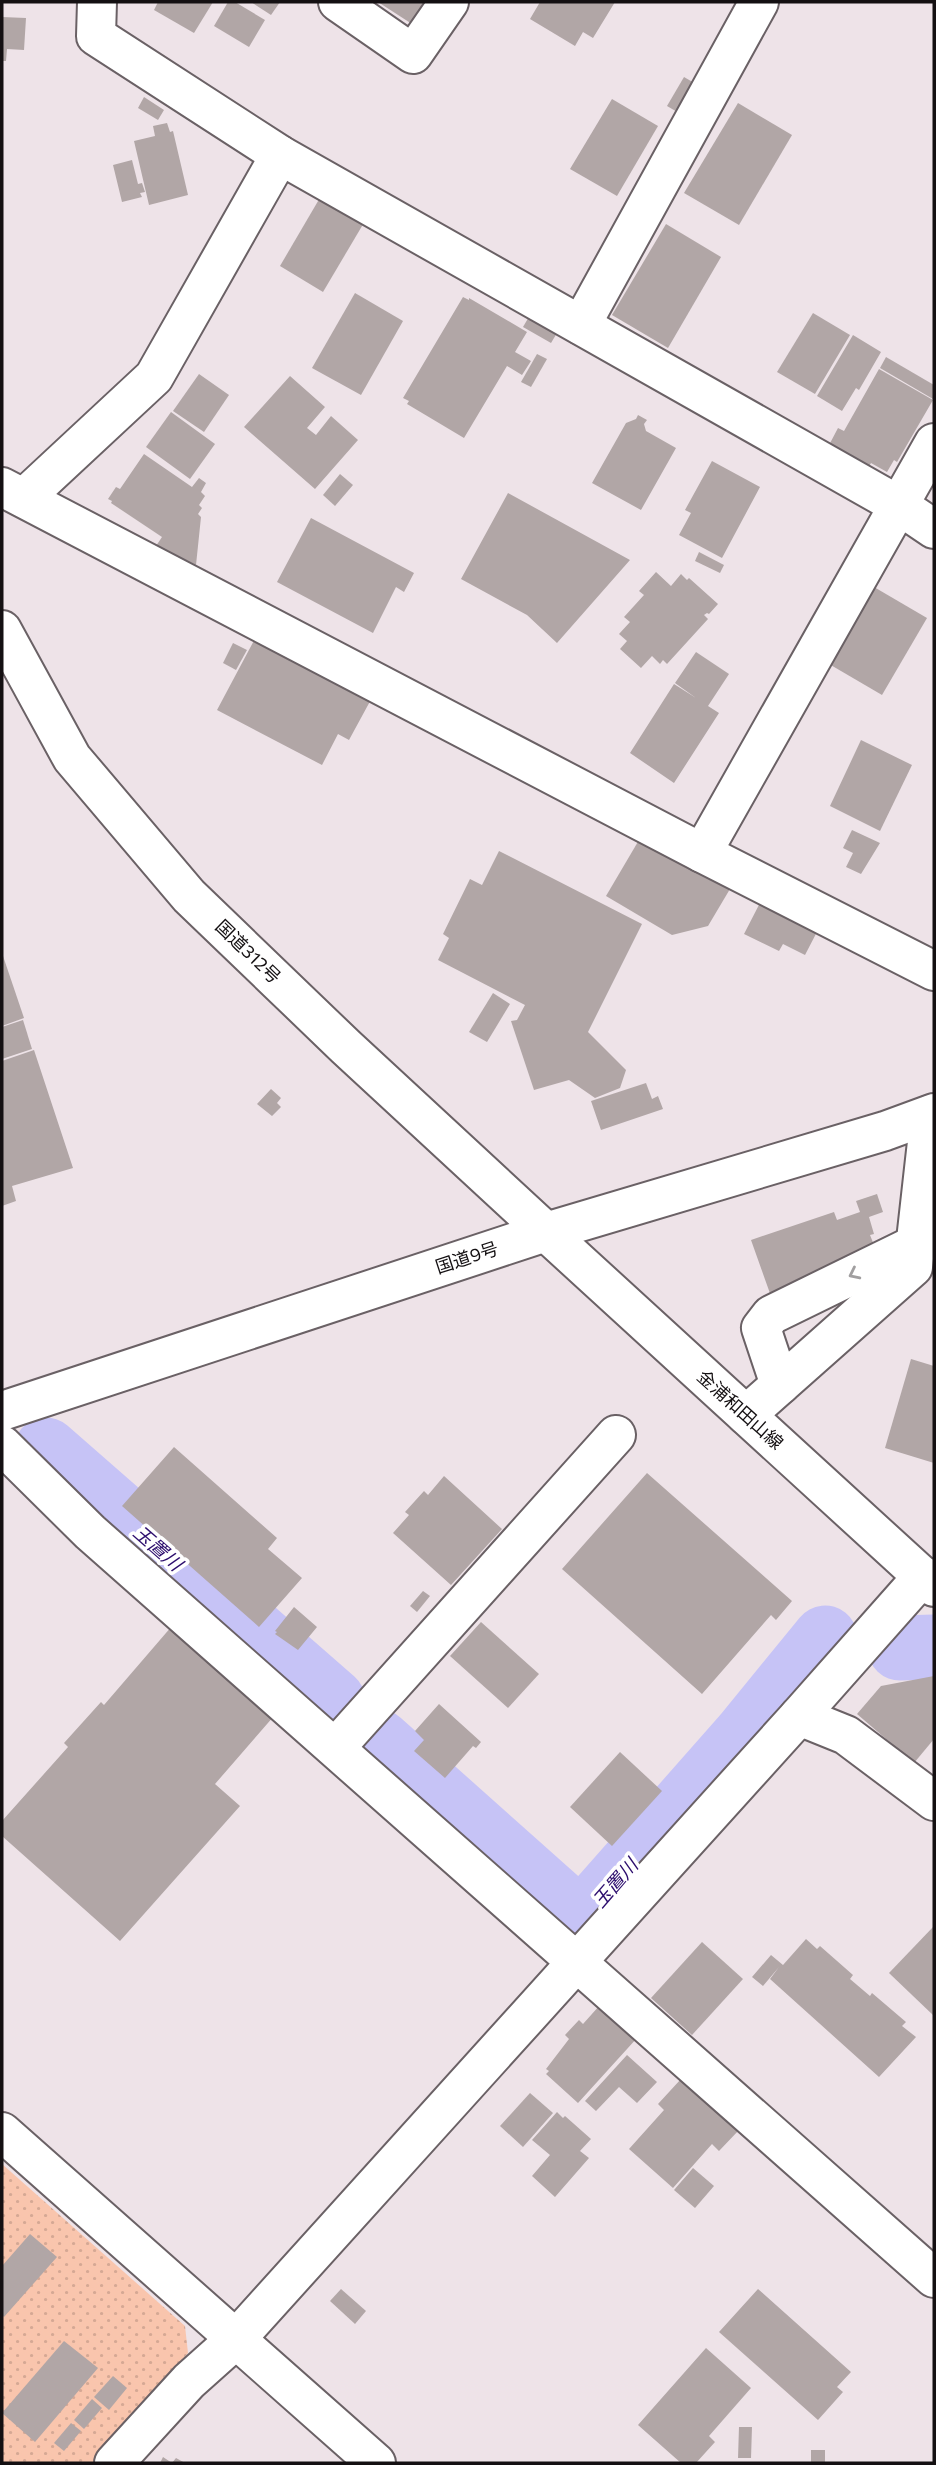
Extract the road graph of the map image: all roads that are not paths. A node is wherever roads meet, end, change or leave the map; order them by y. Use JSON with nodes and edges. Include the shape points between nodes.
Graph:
{"nodes":[{"id":1,"x":97,"y":2,"type":"edge"},
{"id":2,"x":339,"y":2,"type":"edge"},
{"id":3,"x":449,"y":2,"type":"edge"},
{"id":4,"x":759,"y":2,"type":"edge"},
{"id":5,"x":280,"y":155,"type":"junction"},
{"id":6,"x":580,"y":325,"type":"junction"},
{"id":7,"x":934,"y":443,"type":"edge"},
{"id":8,"x":13,"y":493,"type":"edge"},
{"id":9,"x":900,"y":506,"type":"junction"},
{"id":10,"x":934,"y":529,"type":"edge"},
{"id":11,"x":2,"y":630,"type":"edge"},
{"id":12,"x":702,"y":853,"type":"junction"},
{"id":13,"x":934,"y":971,"type":"edge"},
{"id":14,"x":932,"y":1114,"type":"edge"},
{"id":15,"x":546,"y":1232,"type":"junction"},
{"id":16,"x":916,"y":1244,"type":"junction"},
{"id":17,"x":780,"y":1385,"type":"junction"},
{"id":18,"x":2,"y":1411,"type":"edge"},
{"id":19,"x":746,"y":1415,"type":"junction"},
{"id":20,"x":616,"y":1435,"type":"dead end"},
{"id":21,"x":2,"y":1446,"type":"edge"},
{"id":22,"x":928,"y":1581,"type":"edge"},
{"id":23,"x":799,"y":1716,"type":"junction"},
{"id":24,"x":335,"y":1747,"type":"junction"},
{"id":25,"x":934,"y":1801,"type":"edge"},
{"id":26,"x":576,"y":1961,"type":"junction"},
{"id":27,"x":2,"y":2132,"type":"edge"},
{"id":28,"x":934,"y":2278,"type":"edge"},
{"id":29,"x":236,"y":2339,"type":"junction"},
{"id":30,"x":114,"y":2463,"type":"edge"},
{"id":31,"x":376,"y":2463,"type":"edge"}],
"edges":[{"from":1,"to":5,"type":"main road","via":[[96,36]]},
{"from":2,"to":3,"type":"main road","via":[[412,54]]},
{"from":4,"to":6,"type":"main road"},
{"from":5,"to":6,"type":"main road"},
{"from":5,"to":8,"type":"main road","via":[[154,377]]},
{"from":6,"to":9,"type":"main road"},
{"from":7,"to":9,"type":"main road"},
{"from":8,"to":12,"type":"main road"},
{"from":9,"to":10,"type":"main road"},
{"from":9,"to":12,"type":"main road"},
{"from":11,"to":15,"type":"main road","name":"国道312号","via":[[72,758],[189,896]]},
{"from":12,"to":13,"type":"main road"},
{"from":14,"to":15,"type":"main road","name":"国道9号"},
{"from":14,"to":16,"type":"main road"},
{"from":15,"to":18,"type":"main road","name":"国道9号"},
{"from":15,"to":19,"type":"main road","name":"金浦和田山線"},
{"from":16,"to":17,"type":"main road","via":[[913,1267]]},
{"from":16,"to":17,"type":"main road","one_way":true,"via":[[771,1315],[761,1328]]},
{"from":17,"to":19,"type":"main road"},
{"from":19,"to":22,"type":"main road","name":"金浦和田山線"},
{"from":20,"to":24,"type":"main road"},
{"from":21,"to":24,"type":"main road","via":[[90,1532]]},
{"from":22,"to":23,"type":"main road"},
{"from":23,"to":25,"type":"main road","via":[[846,1735]]},
{"from":23,"to":26,"type":"main road"},
{"from":24,"to":26,"type":"main road"},
{"from":26,"to":28,"type":"main road"},
{"from":26,"to":29,"type":"main road"},
{"from":27,"to":29,"type":"main road"},
{"from":29,"to":30,"type":"main road"},
{"from":29,"to":31,"type":"main road"}]}
